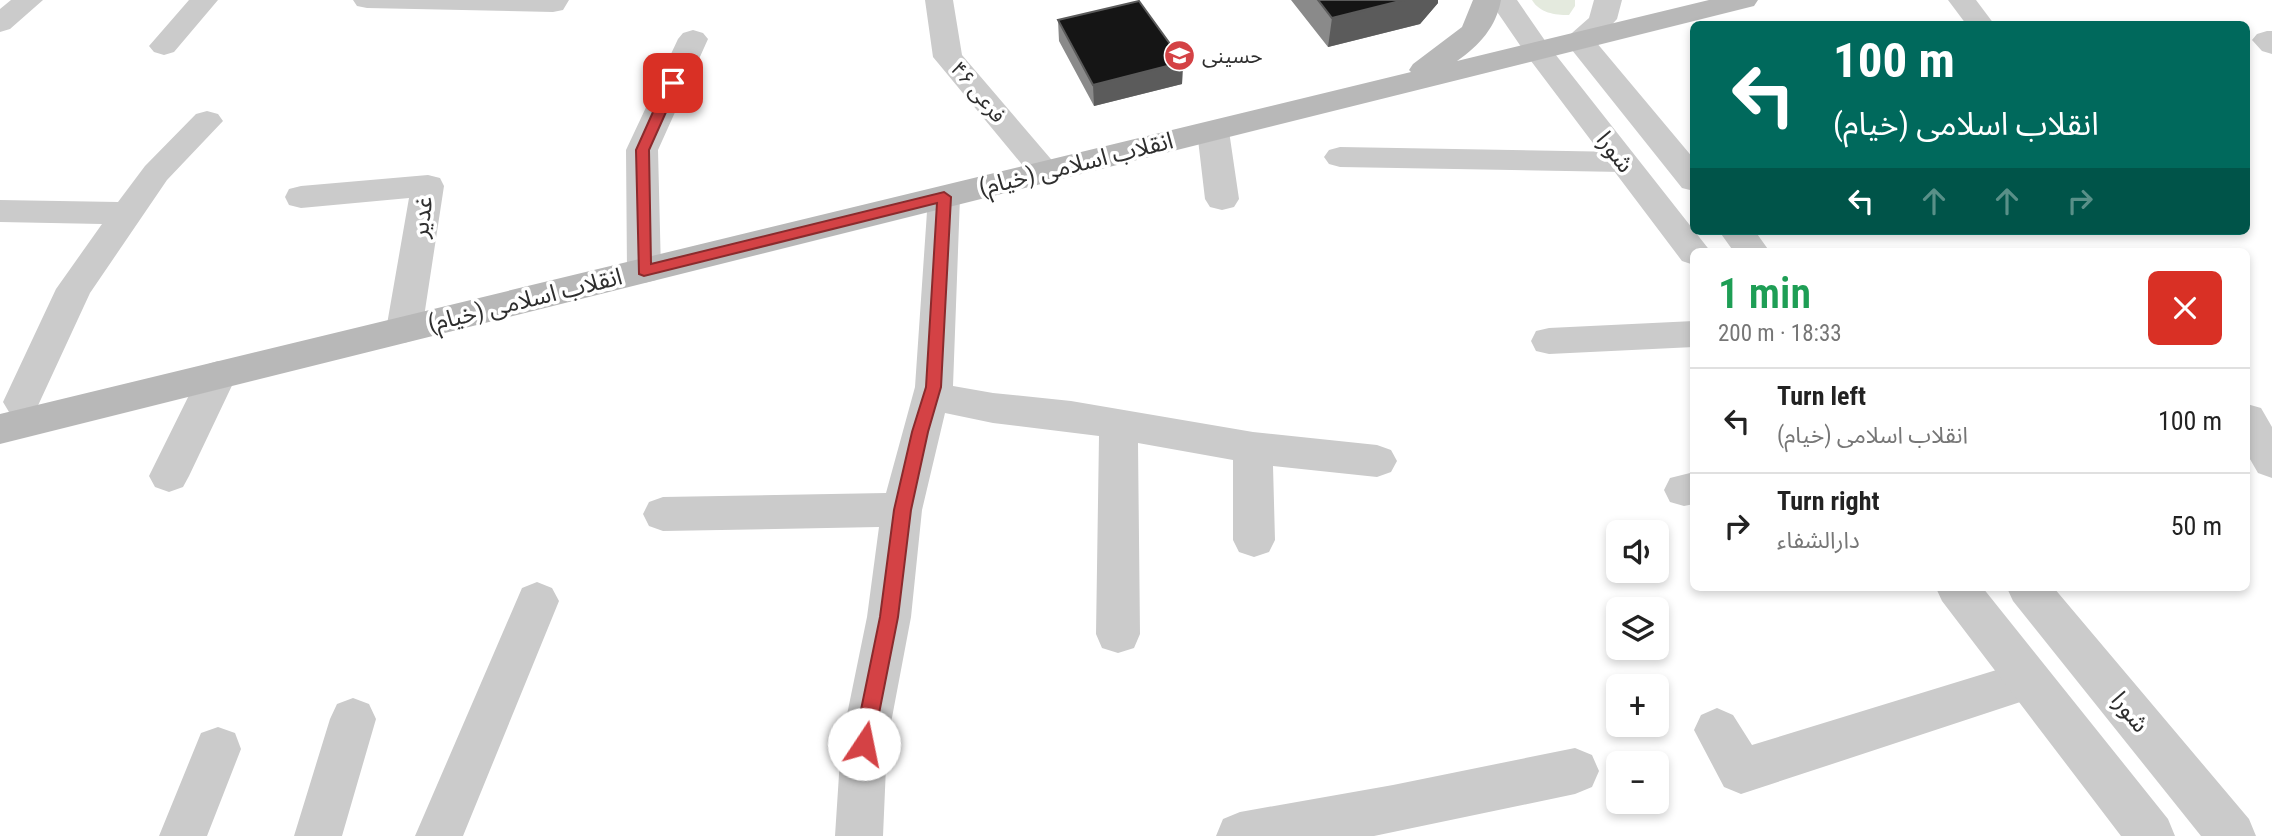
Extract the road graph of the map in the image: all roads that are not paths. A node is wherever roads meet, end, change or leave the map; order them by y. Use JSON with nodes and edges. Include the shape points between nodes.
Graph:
{"nodes":[{"id":1,"x":29,"y":0,"type":"edge"},
{"id":2,"x":204,"y":0,"type":"edge"},
{"id":3,"x":367,"y":0,"type":"edge"},
{"id":4,"x":555,"y":0,"type":"edge"},
{"id":5,"x":939,"y":0,"type":"edge"},
{"id":6,"x":1487,"y":0,"type":"edge"},
{"id":7,"x":1503,"y":0,"type":"edge"},
{"id":8,"x":1608,"y":0,"type":"edge"},
{"id":9,"x":1744,"y":0,"type":"edge"},
{"id":10,"x":1962,"y":0,"type":"edge"},
{"id":11,"x":1978,"y":21,"type":"edge"},
{"id":12,"x":0,"y":23,"type":"edge"},
{"id":13,"x":693,"y":39,"type":"dead end"},
{"id":14,"x":1579,"y":40,"type":"junction"},
{"id":15,"x":164,"y":46,"type":"dead end"},
{"id":16,"x":1538,"y":51,"type":"junction"},
{"id":17,"x":1405,"y":83,"type":"junction"},
{"id":18,"x":207,"y":121,"type":"dead end"},
{"id":19,"x":1213,"y":131,"type":"junction"},
{"id":20,"x":1340,"y":157,"type":"dead end"},
{"id":21,"x":1623,"y":162,"type":"junction"},
{"id":22,"x":1045,"y":172,"type":"junction"},
{"id":23,"x":1690,"y":173,"type":"edge"},
{"id":24,"x":301,"y":197,"type":"dead end"},
{"id":25,"x":944,"y":197,"type":"junction"},
{"id":26,"x":1222,"y":199,"type":"dead end"},
{"id":27,"x":0,"y":211,"type":"edge"},
{"id":28,"x":125,"y":213,"type":"junction"},
{"id":29,"x":1690,"y":248,"type":"edge"},
{"id":30,"x":644,"y":271,"type":"junction"},
{"id":31,"x":404,"y":330,"type":"junction"},
{"id":32,"x":1690,"y":334,"type":"edge"},
{"id":33,"x":1549,"y":341,"type":"dead end"},
{"id":34,"x":218,"y":375,"type":"junction"},
{"id":35,"x":931,"y":396,"type":"junction"},
{"id":36,"x":7,"y":424,"type":"edge"},
{"id":37,"x":2250,"y":424,"type":"edge"},
{"id":38,"x":1118,"y":425,"type":"junction"},
{"id":39,"x":1252,"y":448,"type":"junction"},
{"id":40,"x":1377,"y":461,"type":"dead end"},
{"id":41,"x":2272,"y":462,"type":"edge"},
{"id":42,"x":169,"y":477,"type":"dead end"},
{"id":43,"x":902,"y":510,"type":"junction"},
{"id":44,"x":663,"y":514,"type":"dead end"},
{"id":45,"x":1254,"y":540,"type":"dead end"},
{"id":46,"x":1959,"y":591,"type":"edge"},
{"id":47,"x":2030,"y":591,"type":"edge"},
{"id":48,"x":537,"y":601,"type":"dead end"},
{"id":49,"x":1118,"y":635,"type":"dead end"},
{"id":50,"x":2029,"y":680,"type":"junction"},
{"id":51,"x":353,"y":719,"type":"dead end"},
{"id":52,"x":1717,"y":730,"type":"dead end"},
{"id":53,"x":218,"y":749,"type":"dead end"},
{"id":54,"x":1575,"y":771,"type":"dead end"},
{"id":55,"x":183,"y":836,"type":"edge"},
{"id":56,"x":318,"y":836,"type":"edge"},
{"id":57,"x":439,"y":836,"type":"edge"},
{"id":58,"x":859,"y":836,"type":"edge"},
{"id":59,"x":1240,"y":836,"type":"edge"},
{"id":60,"x":2151,"y":836,"type":"edge"},
{"id":61,"x":2232,"y":836,"type":"edge"}],
"edges":[{"from":1,"to":12,"type":"street"},
{"from":2,"to":15,"type":"street"},
{"from":3,"to":4,"type":"street","via":[[553,4]]},
{"from":5,"to":22,"type":"street","name":"فرعی ۴۶","via":[[948,57]]},
{"from":6,"to":17,"type":"main road","via":[[1484,18],[1473,36]]},
{"from":7,"to":16,"type":"street","name":"شورا"},
{"from":8,"to":14,"type":"street","via":[[1598,27]]},
{"from":9,"to":14,"type":"main road","name":"انقلاب اسلامی (خیام)"},
{"from":10,"to":11,"type":"street"},
{"from":13,"to":30,"type":"street","via":[[642,150]]},
{"from":14,"to":16,"type":"main road","name":"انقلاب اسلامی (خیام)"},
{"from":14,"to":23,"type":"street","name":"شورا"},
{"from":16,"to":17,"type":"main road","name":"انقلاب اسلامی (خیام)"},
{"from":16,"to":21,"type":"street","name":"شورا"},
{"from":17,"to":19,"type":"main road","name":"انقلاب اسلامی (خیام)"},
{"from":18,"to":28,"type":"street"},
{"from":19,"to":22,"type":"main road","name":"انقلاب اسلامی (خیام)"},
{"from":19,"to":26,"type":"street"},
{"from":20,"to":21,"type":"street"},
{"from":21,"to":29,"type":"street","name":"شورا"},
{"from":22,"to":25,"type":"main road","name":"انقلاب اسلامی (خیام)"},
{"from":24,"to":31,"type":"street","name":"غدیر","via":[[428,186]]},
{"from":25,"to":30,"type":"main road","name":"انقلاب اسلامی (خیام)"},
{"from":25,"to":35,"type":"street"},
{"from":27,"to":28,"type":"street"},
{"from":28,"to":36,"type":"street","via":[[74,289]]},
{"from":30,"to":31,"type":"main road","name":"انقلاب اسلامی (خیام)"},
{"from":31,"to":34,"type":"main road","name":"انقلاب اسلامی (خیام)"},
{"from":32,"to":33,"type":"street"},
{"from":34,"to":36,"type":"main road","name":"انقلاب اسلامی (خیام)"},
{"from":34,"to":42,"type":"street"},
{"from":35,"to":38,"type":"street"},
{"from":35,"to":43,"type":"street"},
{"from":37,"to":41,"type":"street"},
{"from":38,"to":39,"type":"street"},
{"from":38,"to":49,"type":"street"},
{"from":39,"to":40,"type":"street"},
{"from":39,"to":45,"type":"street"},
{"from":43,"to":44,"type":"street"},
{"from":43,"to":58,"type":"street","via":[[889,617],[864,744]]},
{"from":46,"to":50,"type":"street"},
{"from":47,"to":61,"type":"street","name":"شورا"},
{"from":48,"to":57,"type":"street"},
{"from":50,"to":52,"type":"street","via":[[1741,771]]},
{"from":50,"to":60,"type":"street"},
{"from":51,"to":56,"type":"street"},
{"from":53,"to":55,"type":"street"},
{"from":54,"to":59,"type":"street"}]}
